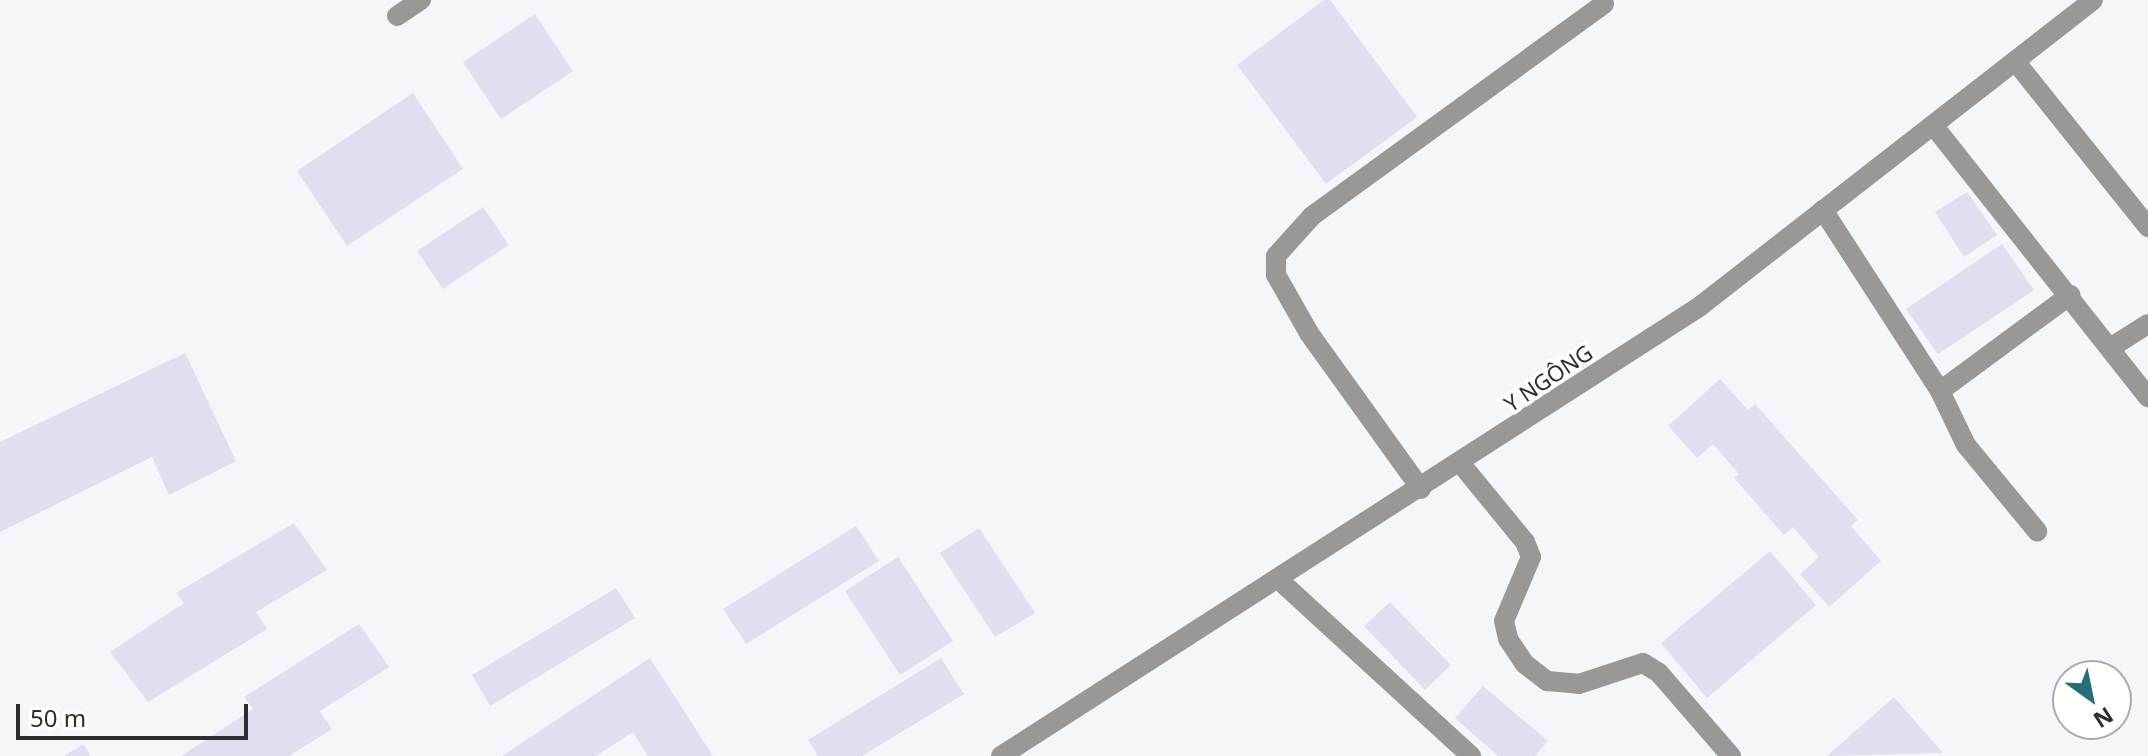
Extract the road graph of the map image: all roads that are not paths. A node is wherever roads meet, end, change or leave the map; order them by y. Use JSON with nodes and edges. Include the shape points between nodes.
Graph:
{"nodes":[{"id":1,"x":421,"y":0,"type":"edge"},
{"id":2,"x":2093,"y":0,"type":"edge"},
{"id":3,"x":1604,"y":4,"type":"dead end"},
{"id":4,"x":397,"y":16,"type":"dead end"},
{"id":5,"x":2015,"y":61,"type":"junction"},
{"id":6,"x":1933,"y":125,"type":"junction"},
{"id":7,"x":2141,"y":209,"type":"edge"},
{"id":8,"x":1823,"y":210,"type":"junction"},
{"id":9,"x":2148,"y":227,"type":"edge"},
{"id":10,"x":2070,"y":295,"type":"junction"},
{"id":11,"x":2148,"y":324,"type":"edge"},
{"id":12,"x":2110,"y":348,"type":"junction"},
{"id":13,"x":1940,"y":391,"type":"junction"},
{"id":14,"x":2148,"y":397,"type":"edge"},
{"id":15,"x":1461,"y":464,"type":"junction"},
{"id":16,"x":1421,"y":489,"type":"junction"},
{"id":17,"x":2037,"y":531,"type":"dead end"},
{"id":18,"x":1278,"y":579,"type":"junction"},
{"id":19,"x":1001,"y":756,"type":"edge"},
{"id":20,"x":1471,"y":756,"type":"edge"},
{"id":21,"x":1731,"y":756,"type":"edge"}],
"edges":[{"from":1,"to":4,"type":"street"},
{"from":2,"to":5,"type":"street","name":"Y NGÔNG"},
{"from":3,"to":16,"type":"street","via":[[1312,216],[1276,256],[1276,275],[1309,333]]},
{"from":5,"to":6,"type":"street","name":"Y NGÔNG"},
{"from":5,"to":7,"type":"street"},
{"from":6,"to":8,"type":"street","name":"Y NGÔNG"},
{"from":6,"to":10,"type":"street"},
{"from":7,"to":9,"type":"street"},
{"from":8,"to":13,"type":"street"},
{"from":8,"to":15,"type":"street","name":"Y NGÔNG","via":[[1699,307]]},
{"from":10,"to":12,"type":"street"},
{"from":10,"to":13,"type":"street"},
{"from":11,"to":12,"type":"street"},
{"from":12,"to":14,"type":"street"},
{"from":13,"to":17,"type":"street","via":[[1966,445]]},
{"from":15,"to":16,"type":"street","name":"Y NGÔNG"},
{"from":15,"to":21,"type":"street","via":[[1525,542],[1531,557],[1504,621],[1508,639],[1525,664],[1547,681],[1579,684],[1643,663],[1659,673]]},
{"from":16,"to":18,"type":"street","name":"Y NGÔNG"},
{"from":18,"to":19,"type":"street","name":"Y NGÔNG"},
{"from":18,"to":20,"type":"street"}]}
